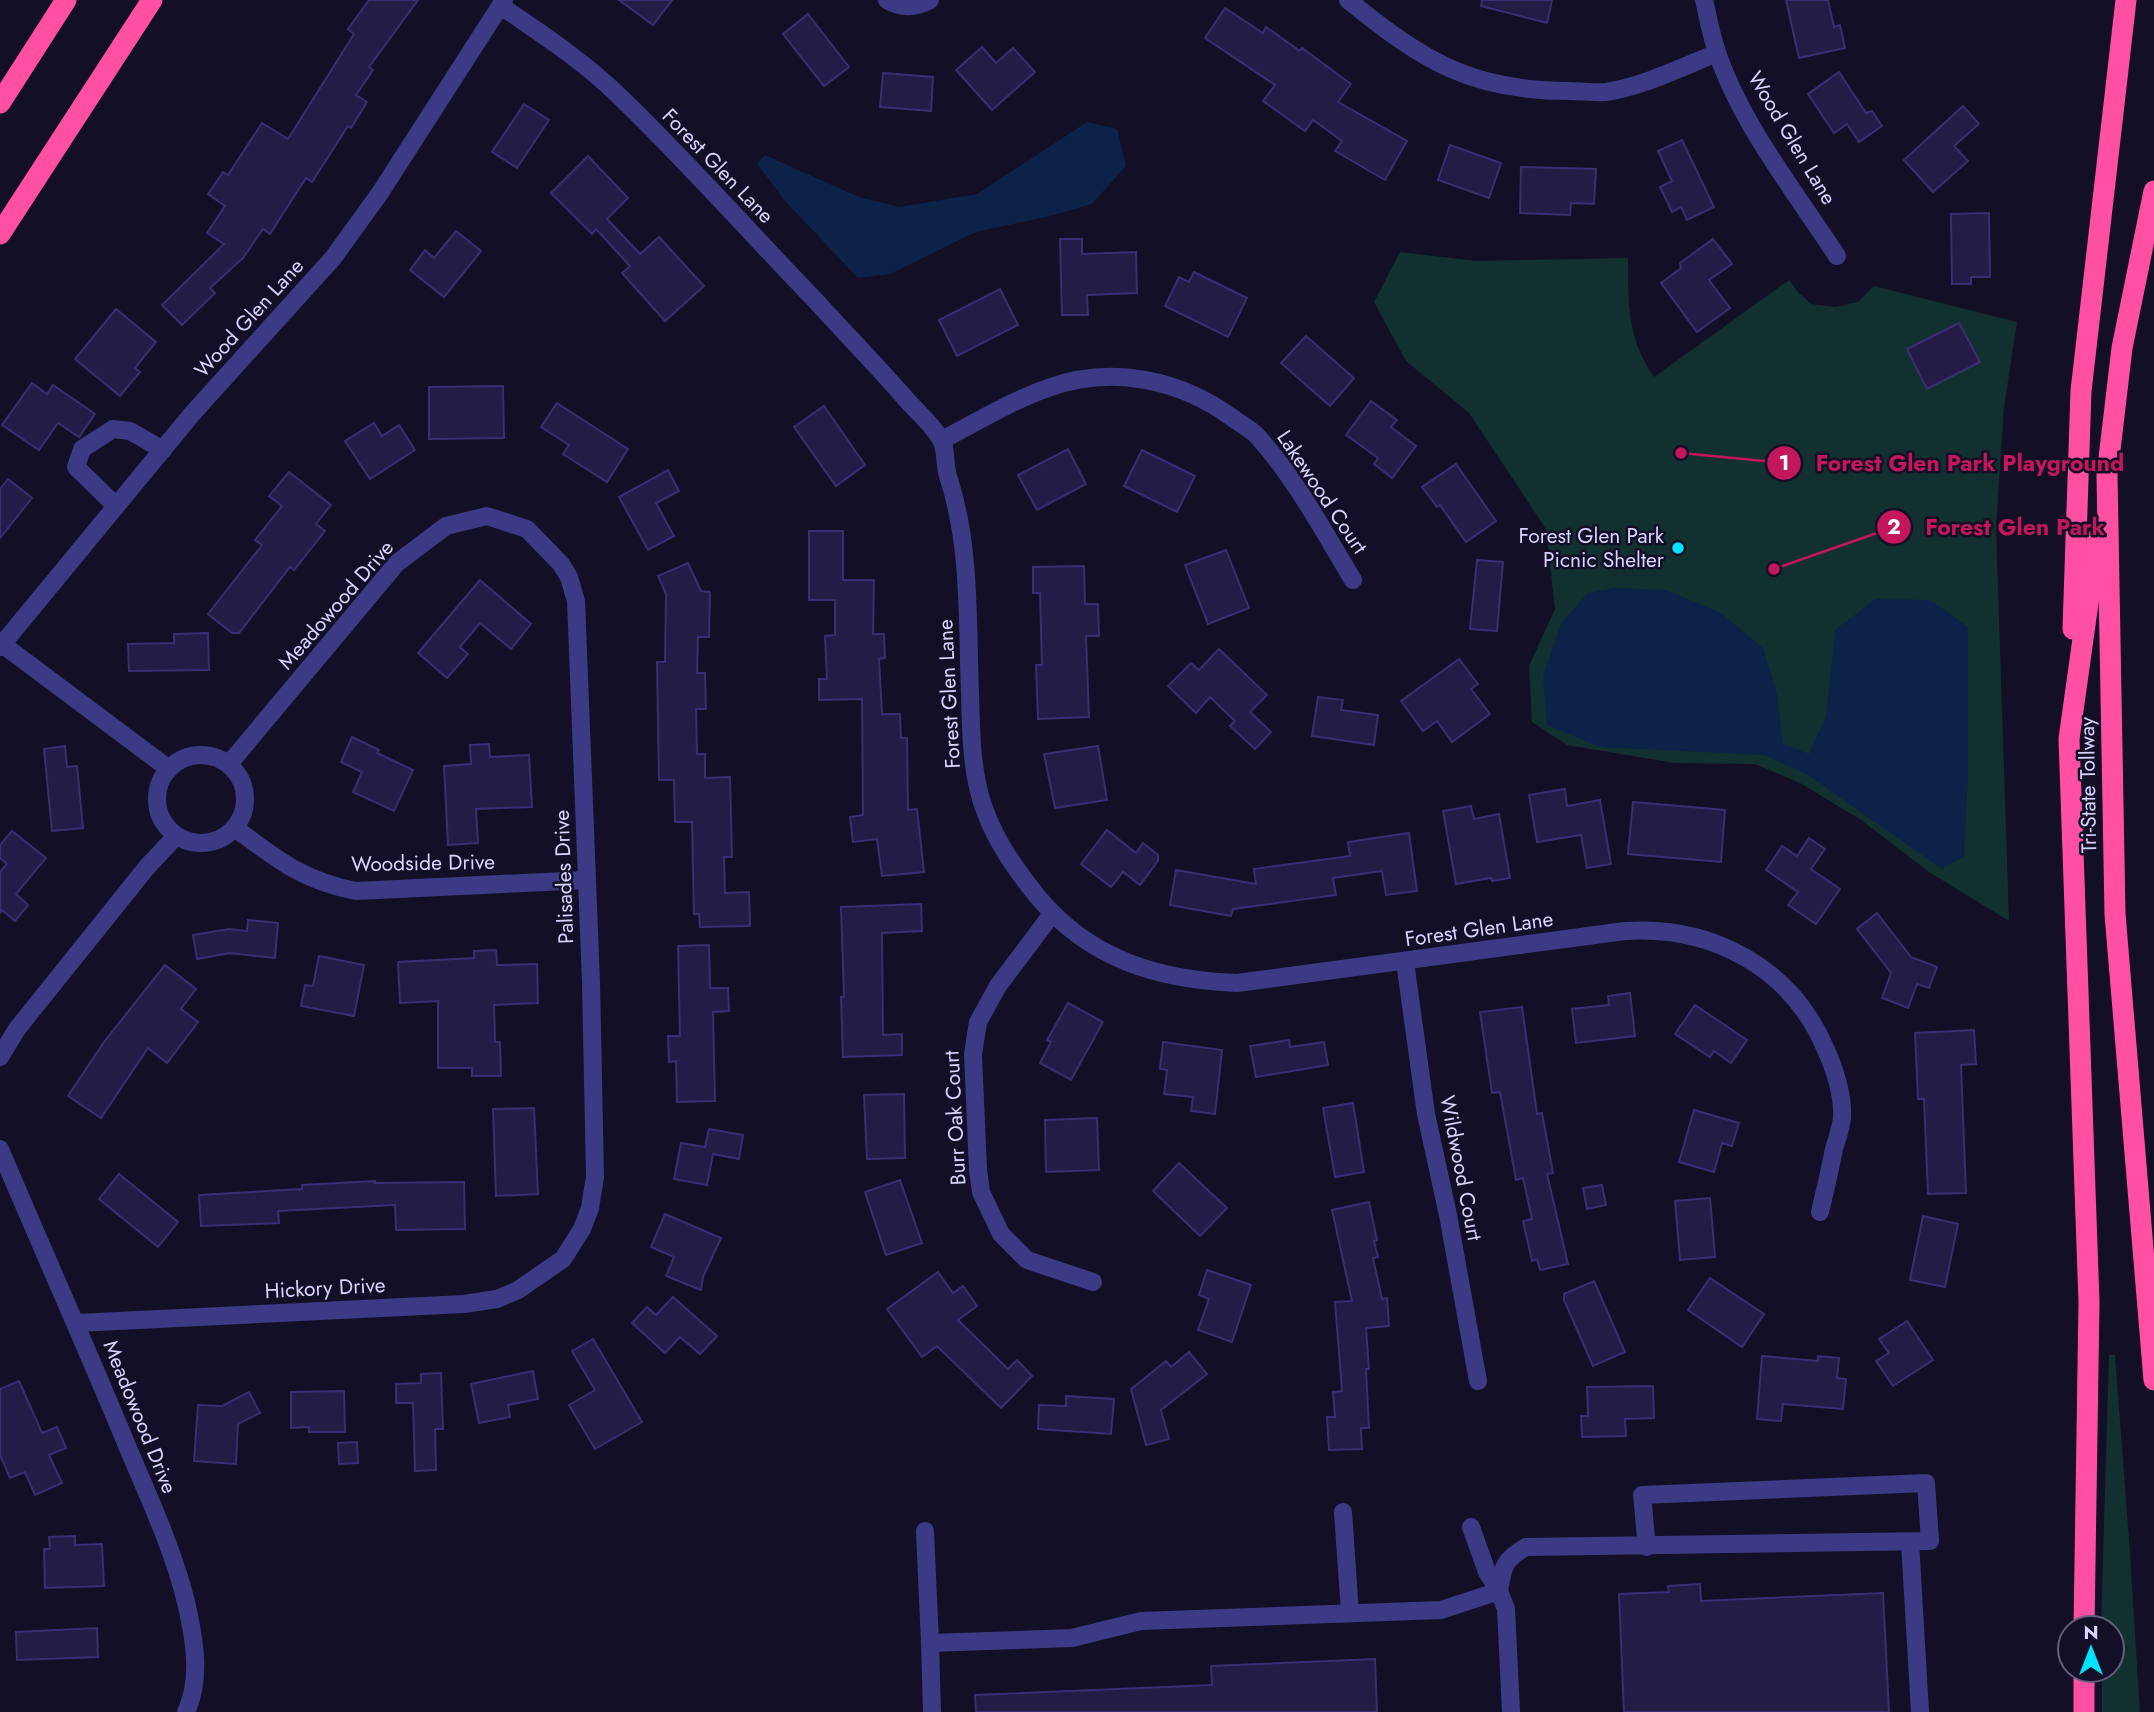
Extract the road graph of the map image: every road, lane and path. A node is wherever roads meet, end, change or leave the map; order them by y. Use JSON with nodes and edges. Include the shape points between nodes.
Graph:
{"nodes":[{"id":1,"x":66,"y":0,"type":"edge"},
{"id":2,"x":152,"y":0,"type":"edge"},
{"id":3,"x":887,"y":0,"type":"edge"},
{"id":4,"x":930,"y":0,"type":"edge"},
{"id":5,"x":1348,"y":0,"type":"edge"},
{"id":6,"x":1704,"y":0,"type":"edge"},
{"id":7,"x":2126,"y":0,"type":"edge"},
{"id":8,"x":503,"y":3,"type":"edge"},
{"id":9,"x":1717,"y":53,"type":"junction"},
{"id":10,"x":0,"y":103,"type":"edge"},
{"id":11,"x":2154,"y":191,"type":"edge"},
{"id":12,"x":0,"y":234,"type":"edge"},
{"id":13,"x":1837,"y":256,"type":"dead end"},
{"id":14,"x":943,"y":440,"type":"junction"},
{"id":15,"x":163,"y":450,"type":"junction"},
{"id":16,"x":2107,"y":475,"type":"junction"},
{"id":17,"x":116,"y":506,"type":"junction"},
{"id":18,"x":502,"y":521,"type":"joint"},
{"id":19,"x":1353,"y":580,"type":"dead end"},
{"id":20,"x":1,"y":645,"type":"edge"},
{"id":21,"x":2069,"y":739,"type":"junction"},
{"id":22,"x":229,"y":765,"type":"junction"},
{"id":23,"x":169,"y":769,"type":"junction"},
{"id":24,"x":235,"y":828,"type":"junction"},
{"id":25,"x":176,"y":836,"type":"junction"},
{"id":26,"x":586,"y":880,"type":"junction"},
{"id":27,"x":1052,"y":914,"type":"junction"},
{"id":28,"x":1405,"y":962,"type":"junction"},
{"id":29,"x":0,"y":1057,"type":"edge"},
{"id":30,"x":0,"y":1149,"type":"edge"},
{"id":31,"x":1820,"y":1212,"type":"dead end"},
{"id":32,"x":563,"y":1259,"type":"joint"},
{"id":33,"x":1093,"y":1282,"type":"dead end"},
{"id":34,"x":77,"y":1323,"type":"junction"},
{"id":35,"x":2154,"y":1380,"type":"edge"},
{"id":36,"x":1478,"y":1381,"type":"dead end"},
{"id":37,"x":1343,"y":1512,"type":"dead end"},
{"id":38,"x":1471,"y":1527,"type":"dead end"},
{"id":39,"x":926,"y":1531,"type":"dead end"},
{"id":40,"x":1910,"y":1542,"type":"junction"},
{"id":41,"x":1647,"y":1547,"type":"junction"},
{"id":42,"x":1499,"y":1591,"type":"junction"},
{"id":43,"x":1350,"y":1613,"type":"junction"},
{"id":44,"x":2084,"y":1614,"type":"edge"},
{"id":45,"x":930,"y":1643,"type":"junction"},
{"id":46,"x":2084,"y":1684,"type":"edge"},
{"id":47,"x":186,"y":1712,"type":"edge"},
{"id":48,"x":932,"y":1712,"type":"edge"},
{"id":49,"x":1511,"y":1712,"type":"edge"},
{"id":50,"x":1920,"y":1712,"type":"edge"},
{"id":51,"x":2084,"y":1712,"type":"edge"}],
"edges":[{"from":1,"to":10,"type":"highway"},
{"from":2,"to":12,"type":"highway"},
{"from":3,"to":4,"type":"street","via":[[907,7]]},
{"from":5,"to":9,"type":"street","via":[[1442,66],[1518,88],[1606,92]]},
{"from":6,"to":9,"type":"street","name":"Wood Glen Lane"},
{"from":7,"to":21,"type":"highway","via":[[2081,391]]},
{"from":8,"to":14,"type":"street","name":"Forest Glen Lane","via":[[616,92]]},
{"from":8,"to":15,"type":"street","name":"Wood Glen Lane","via":[[333,258]]},
{"from":9,"to":13,"type":"street","name":"Wood Glen Lane","via":[[1758,134]]},
{"from":11,"to":16,"type":"highway","name":"Tri-State Tollway","via":[[2122,348]]},
{"from":14,"to":19,"type":"street","name":"Lakewood Court","via":[[1039,392],[1076,380],[1129,377],[1175,386],[1215,404],[1258,436]]},
{"from":14,"to":27,"type":"street","name":"Forest Glen Lane","via":[[965,558],[974,769],[994,833],[1009,861]]},
{"from":15,"to":17,"type":"street","name":"Wood Glen Lane"},
{"from":15,"to":17,"type":"street","via":[[130,431],[113,429],[82,449],[76,467]]},
{"from":16,"to":21,"type":"highway"},
{"from":16,"to":35,"type":"highway","name":"Tri-State Tollway","via":[[2115,914]]},
{"from":17,"to":20,"type":"street","name":"Wood Glen Lane"},
{"from":18,"to":22,"type":"street","name":"Meadowood Drive","via":[[487,516],[446,526],[397,563]]},
{"from":18,"to":26,"type":"street","name":"Palisades Drive","via":[[527,529],[561,564],[576,601]]},
{"from":20,"to":23,"type":"street"},
{"from":21,"to":44,"type":"highway","via":[[2089,1302]]},
{"from":22,"to":23,"type":"street","via":[[204,755],[179,761]]},
{"from":22,"to":24,"type":"street","via":[[246,795]]},
{"from":23,"to":25,"type":"street","via":[[157,796],[162,818]]},
{"from":24,"to":25,"type":"street","via":[[226,837],[201,844]]},
{"from":24,"to":26,"type":"street","name":"Woodside Drive","via":[[304,876],[356,891]]},
{"from":25,"to":29,"type":"street","via":[[17,1029]]},
{"from":26,"to":32,"type":"street","name":"Palisades Drive","via":[[595,1177],[582,1229]]},
{"from":27,"to":28,"type":"street","name":"Forest Glen Lane","via":[[1118,959],[1195,982],[1237,983]]},
{"from":27,"to":33,"type":"street","name":"Burr Oak Court","via":[[998,986],[978,1022],[973,1054],[978,1170],[981,1192],[1001,1234],[1027,1259]]},
{"from":28,"to":31,"type":"street","name":"Forest Glen Lane","via":[[1643,930],[1680,932],[1749,960],[1787,988],[1823,1043],[1836,1079],[1842,1118]]},
{"from":28,"to":36,"type":"street","name":"Wildwood Court","via":[[1426,1114]]},
{"from":30,"to":34,"type":"street","name":"Meadowood Drive"},
{"from":32,"to":34,"type":"street","name":"Hickory Drive","via":[[518,1290],[464,1304]]},
{"from":34,"to":47,"type":"street","name":"Meadowood Drive","via":[[177,1570],[195,1662]]},
{"from":37,"to":43,"type":"street"},
{"from":38,"to":42,"type":"street"},
{"from":39,"to":45,"type":"street"},
{"from":40,"to":41,"type":"street"},
{"from":40,"to":41,"type":"street","via":[[1930,1541],[1926,1483],[1642,1495]]},
{"from":40,"to":50,"type":"street"},
{"from":41,"to":42,"type":"street","via":[[1525,1548],[1503,1566]]},
{"from":42,"to":43,"type":"street","via":[[1441,1610]]},
{"from":42,"to":49,"type":"street","via":[[1507,1621]]},
{"from":43,"to":45,"type":"street","via":[[1141,1621],[1072,1638]]},
{"from":45,"to":48,"type":"street"},
{"from":46,"to":51,"type":"highway"}]}
